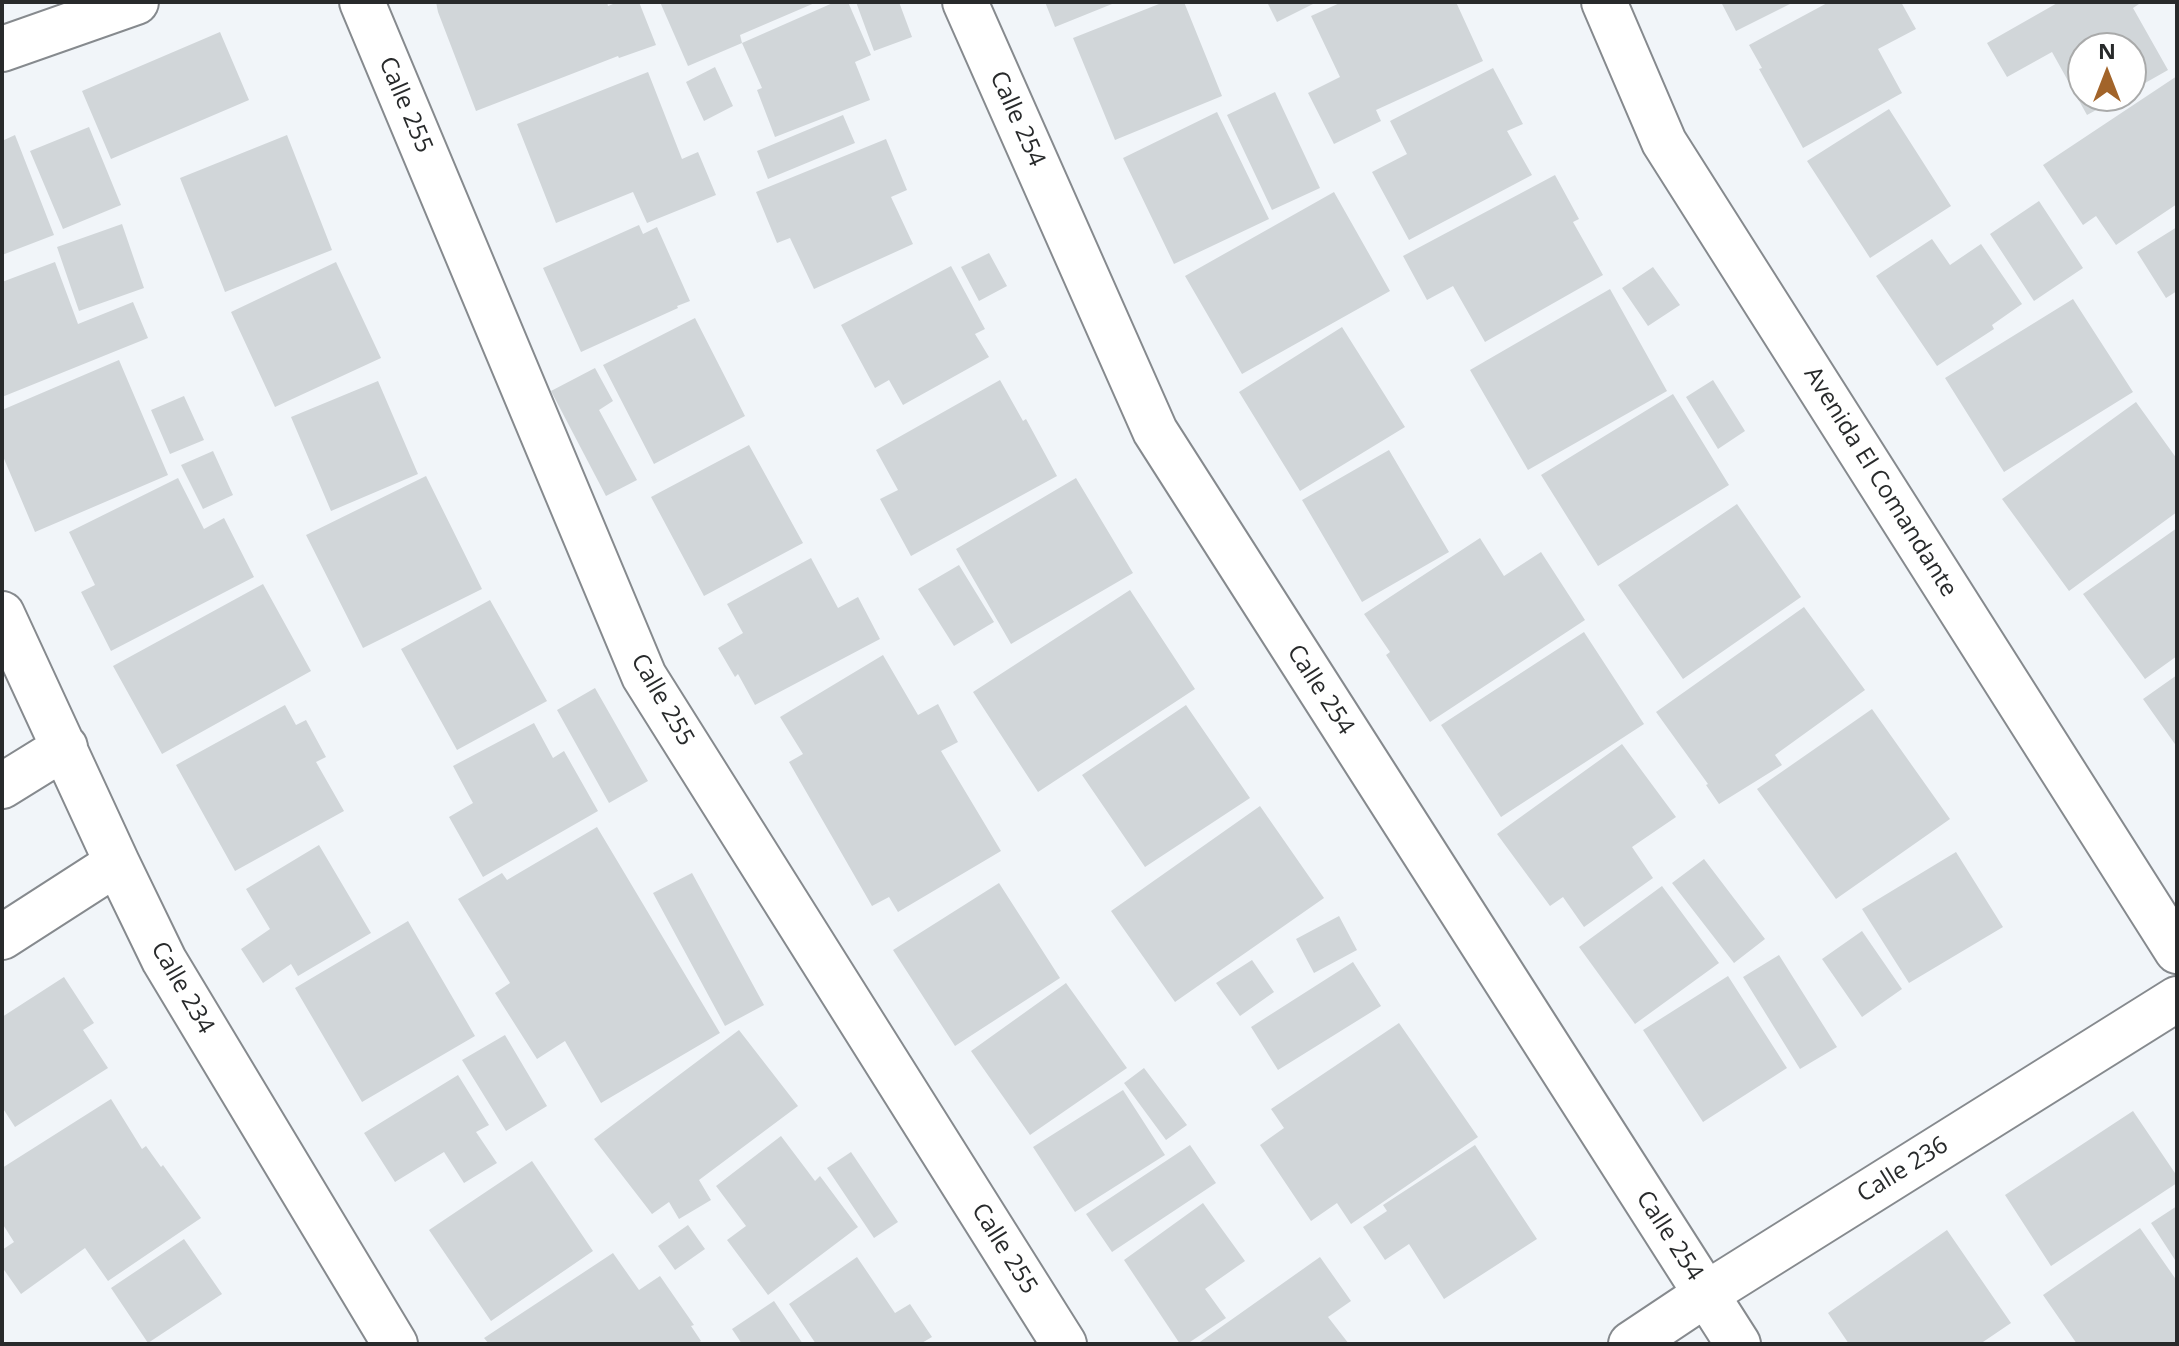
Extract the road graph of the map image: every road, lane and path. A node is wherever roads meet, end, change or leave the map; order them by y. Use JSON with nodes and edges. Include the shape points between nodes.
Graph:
{"nodes":[{"id":1,"x":136,"y":2,"type":"edge"},
{"id":2,"x":362,"y":2,"type":"edge"},
{"id":3,"x":965,"y":2,"type":"edge"},
{"id":4,"x":1604,"y":2,"type":"edge"},
{"id":5,"x":2,"y":49,"type":"edge"},
{"id":6,"x":2,"y":614,"type":"edge"},
{"id":7,"x":65,"y":747,"type":"junction"},
{"id":8,"x":2,"y":786,"type":"edge"},
{"id":9,"x":117,"y":863,"type":"junction"},
{"id":10,"x":2,"y":937,"type":"edge"},
{"id":11,"x":2177,"y":951,"type":"edge"},
{"id":12,"x":2177,"y":999,"type":"edge"},
{"id":13,"x":1706,"y":1294,"type":"junction"},
{"id":14,"x":379,"y":1338,"type":"edge"},
{"id":15,"x":1064,"y":1344,"type":"edge"},
{"id":16,"x":1631,"y":1344,"type":"edge"},
{"id":17,"x":1738,"y":1344,"type":"edge"}],
"edges":[{"from":1,"to":5,"type":"street"},
{"from":2,"to":15,"type":"street","name":"Calle 255","via":[[644,676]]},
{"from":3,"to":13,"type":"street","name":"Calle 254","via":[[1155,431]]},
{"from":4,"to":11,"type":"street","name":"Avenida El Comandante","via":[[1664,142]]},
{"from":6,"to":7,"type":"street","name":"Calle 234"},
{"from":7,"to":8,"type":"street"},
{"from":7,"to":9,"type":"street","name":"Calle 234"},
{"from":9,"to":10,"type":"street"},
{"from":9,"to":14,"type":"street","name":"Calle 234","via":[[164,960]]},
{"from":12,"to":13,"type":"street","name":"Calle 236"},
{"from":13,"to":16,"type":"street","name":"Calle 236"},
{"from":13,"to":17,"type":"street","name":"Calle 254"}]}
